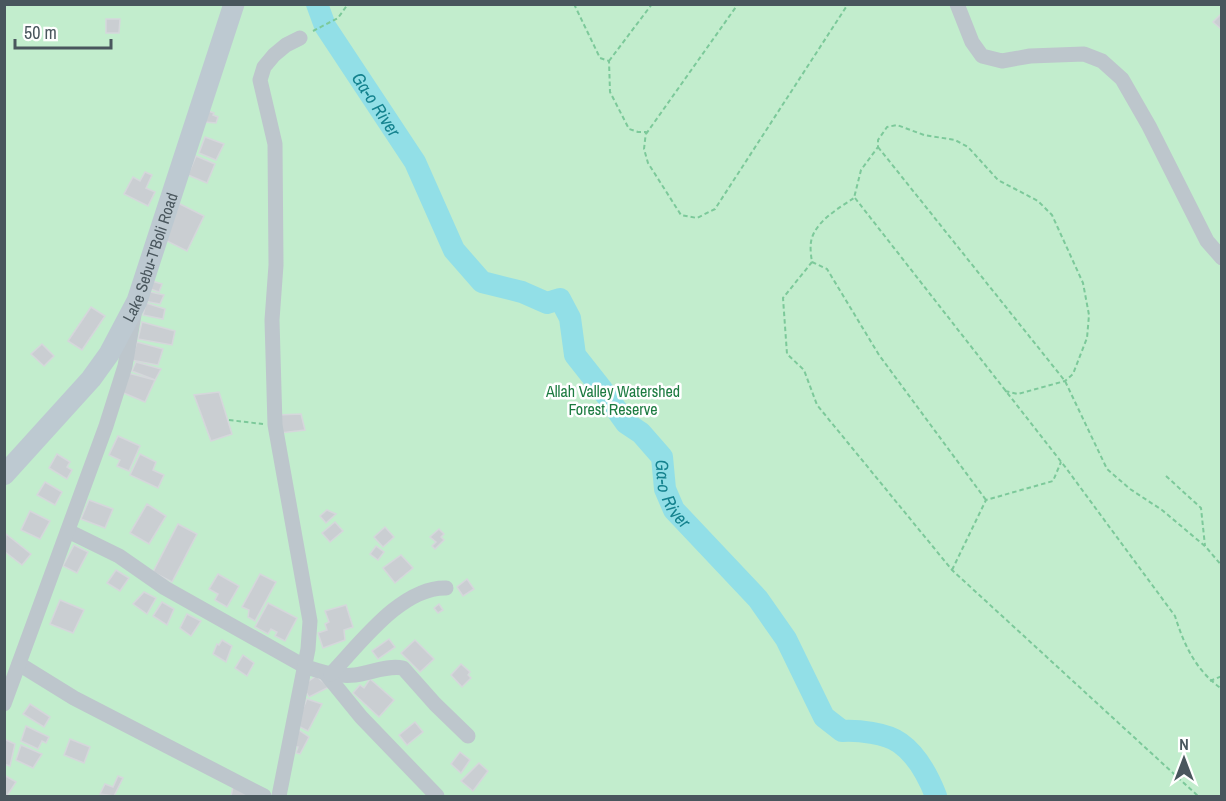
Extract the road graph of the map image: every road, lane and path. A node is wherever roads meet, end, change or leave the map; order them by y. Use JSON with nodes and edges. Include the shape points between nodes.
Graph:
{"nodes":[{"id":1,"x":234,"y":4,"type":"edge"},
{"id":2,"x":348,"y":4,"type":"edge"},
{"id":3,"x":574,"y":4,"type":"edge"},
{"id":4,"x":652,"y":4,"type":"edge"},
{"id":5,"x":738,"y":4,"type":"edge"},
{"id":6,"x":848,"y":4,"type":"edge"},
{"id":7,"x":957,"y":4,"type":"edge"},
{"id":8,"x":300,"y":38,"type":"joint"},
{"id":9,"x":609,"y":61,"type":"junction"},
{"id":10,"x":645,"y":136,"type":"junction"},
{"id":11,"x":878,"y":147,"type":"junction"},
{"id":12,"x":854,"y":198,"type":"junction"},
{"id":13,"x":1221,"y":258,"type":"edge"},
{"id":14,"x":812,"y":262,"type":"junction"},
{"id":15,"x":137,"y":301,"type":"junction"},
{"id":16,"x":1065,"y":381,"type":"junction"},
{"id":17,"x":1005,"y":391,"type":"junction"},
{"id":18,"x":229,"y":420,"type":"dead end"},
{"id":19,"x":274,"y":425,"type":"junction"},
{"id":20,"x":1061,"y":462,"type":"junction"},
{"id":21,"x":4,"y":476,"type":"edge"},
{"id":22,"x":1166,"y":476,"type":"dead end"},
{"id":23,"x":987,"y":500,"type":"junction"},
{"id":24,"x":68,"y":531,"type":"junction"},
{"id":25,"x":1205,"y":546,"type":"junction"},
{"id":26,"x":1221,"y":566,"type":"edge"},
{"id":27,"x":952,"y":570,"type":"junction"},
{"id":28,"x":446,"y":588,"type":"dead end"},
{"id":29,"x":19,"y":664,"type":"junction"},
{"id":30,"x":304,"y":666,"type":"junction"},
{"id":31,"x":329,"y":674,"type":"junction"},
{"id":32,"x":1221,"y":676,"type":"edge"},
{"id":33,"x":1210,"y":681,"type":"junction"},
{"id":34,"x":1221,"y":689,"type":"edge"},
{"id":35,"x":4,"y":704,"type":"edge"},
{"id":36,"x":468,"y":736,"type":"dead end"},
{"id":37,"x":264,"y":796,"type":"edge"},
{"id":38,"x":279,"y":796,"type":"edge"},
{"id":39,"x":437,"y":796,"type":"edge"},
{"id":40,"x":1198,"y":796,"type":"edge"}],
"edges":[{"from":1,"to":15,"type":"main road","name":"Lake Sebu-T'Boli Road"},
{"from":2,"to":8,"type":"path","via":[[338,18]]},
{"from":3,"to":9,"type":"path","via":[[600,58]]},
{"from":4,"to":9,"type":"path"},
{"from":5,"to":10,"type":"path"},
{"from":6,"to":10,"type":"path","via":[[715,209],[697,218],[681,215],[648,163]]},
{"from":7,"to":13,"type":"street","via":[[982,56],[1002,62],[1030,56],[1084,54],[1102,62],[1122,79],[1207,241]]},
{"from":8,"to":19,"type":"street","via":[[274,55],[261,72],[260,80],[274,144]]},
{"from":9,"to":10,"type":"path","via":[[610,92],[629,129],[646,132]]},
{"from":11,"to":12,"type":"path","via":[[861,170]]},
{"from":11,"to":16,"type":"path"},
{"from":11,"to":16,"type":"path","via":[[887,127],[897,125],[955,140],[968,147],[998,180],[1038,201],[1052,215],[1083,283],[1089,315],[1087,338],[1073,374]]},
{"from":12,"to":14,"type":"path","via":[[819,225],[811,241]]},
{"from":12,"to":17,"type":"path"},
{"from":14,"to":23,"type":"path","via":[[827,269],[879,355]]},
{"from":14,"to":27,"type":"path","via":[[783,298],[788,354],[804,370],[817,405]]},
{"from":15,"to":21,"type":"main road","name":"Lake Sebu-T'Boli Road","via":[[91,379]]},
{"from":15,"to":24,"type":"street","via":[[125,366]]},
{"from":16,"to":17,"type":"path","via":[[1018,394]]},
{"from":16,"to":25,"type":"path","via":[[1107,469]]},
{"from":17,"to":20,"type":"path"},
{"from":18,"to":19,"type":"path"},
{"from":19,"to":30,"type":"street","via":[[309,621]]},
{"from":20,"to":23,"type":"path","via":[[1053,481]]},
{"from":20,"to":33,"type":"path","via":[[1175,616],[1182,640]]},
{"from":22,"to":25,"type":"path","via":[[1201,508]]},
{"from":23,"to":27,"type":"path"},
{"from":24,"to":29,"type":"street"},
{"from":24,"to":30,"type":"street","via":[[119,556],[165,588]]},
{"from":25,"to":26,"type":"path"},
{"from":27,"to":40,"type":"path"},
{"from":28,"to":31,"type":"street","via":[[425,590],[400,605]]},
{"from":29,"to":35,"type":"street"},
{"from":29,"to":37,"type":"street","via":[[74,698]]},
{"from":30,"to":31,"type":"street"},
{"from":30,"to":38,"type":"street"},
{"from":31,"to":36,"type":"street","via":[[355,675],[403,668]]},
{"from":31,"to":39,"type":"street","via":[[361,717]]},
{"from":32,"to":33,"type":"path"},
{"from":33,"to":34,"type":"path"}]}
